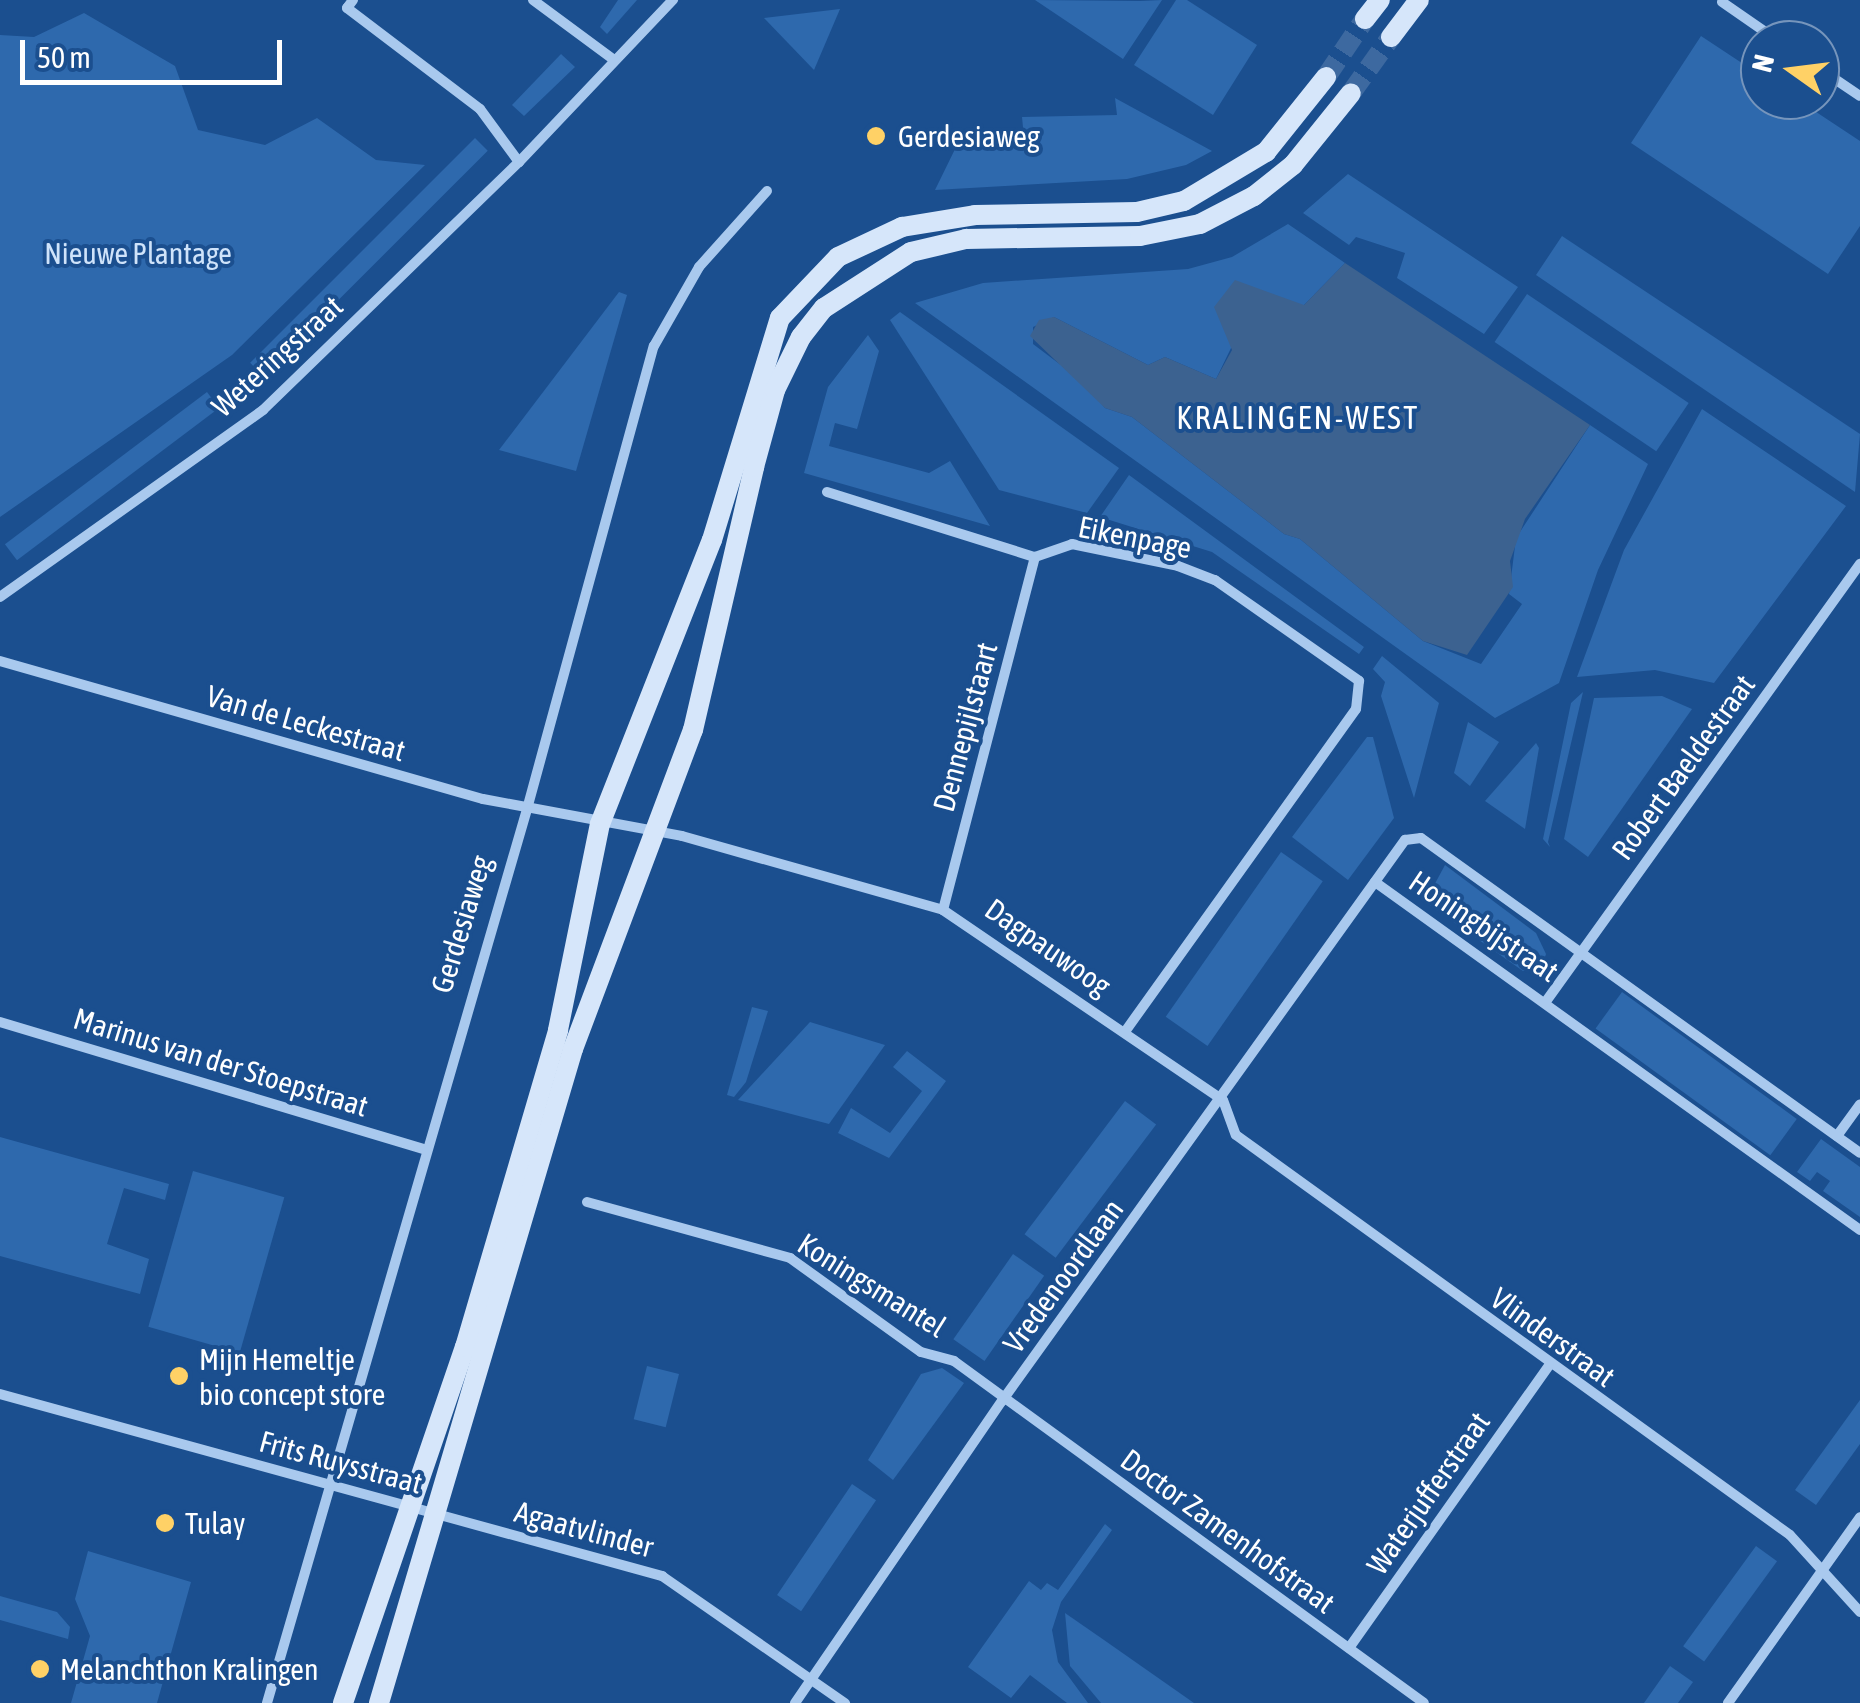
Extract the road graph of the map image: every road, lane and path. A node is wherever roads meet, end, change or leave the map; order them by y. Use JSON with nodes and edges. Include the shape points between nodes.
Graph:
{"nodes":[{"id":1,"x":353,"y":0,"type":"edge"},
{"id":2,"x":533,"y":0,"type":"edge"},
{"id":3,"x":673,"y":0,"type":"edge"},
{"id":4,"x":1380,"y":0,"type":"edge"},
{"id":5,"x":1418,"y":0,"type":"edge"},
{"id":6,"x":1722,"y":2,"type":"dead end"},
{"id":7,"x":1365,"y":19,"type":"tunnel mouth"},
{"id":8,"x":1749,"y":20,"type":"edge"},
{"id":9,"x":1391,"y":37,"type":"tunnel mouth"},
{"id":10,"x":614,"y":60,"type":"junction"},
{"id":11,"x":1326,"y":77,"type":"tunnel mouth"},
{"id":12,"x":1350,"y":93,"type":"tunnel mouth"},
{"id":13,"x":519,"y":162,"type":"junction"},
{"id":14,"x":767,"y":191,"type":"dead end"},
{"id":15,"x":827,"y":492,"type":"dead end"},
{"id":16,"x":1036,"y":556,"type":"junction"},
{"id":17,"x":1860,"y":564,"type":"edge"},
{"id":18,"x":0,"y":597,"type":"edge"},
{"id":19,"x":0,"y":662,"type":"edge"},
{"id":20,"x":527,"y":810,"type":"junction"},
{"id":21,"x":600,"y":824,"type":"junction"},
{"id":22,"x":650,"y":832,"type":"junction"},
{"id":23,"x":1375,"y":882,"type":"junction"},
{"id":24,"x":942,"y":910,"type":"junction"},
{"id":25,"x":1581,"y":951,"type":"junction"},
{"id":26,"x":1548,"y":1000,"type":"junction"},
{"id":27,"x":0,"y":1022,"type":"edge"},
{"id":28,"x":1125,"y":1032,"type":"junction"},
{"id":29,"x":1223,"y":1100,"type":"junction"},
{"id":30,"x":1860,"y":1104,"type":"edge"},
{"id":31,"x":1837,"y":1136,"type":"junction"},
{"id":32,"x":428,"y":1150,"type":"junction"},
{"id":33,"x":1860,"y":1153,"type":"edge"},
{"id":34,"x":587,"y":1202,"type":"dead end"},
{"id":35,"x":1860,"y":1230,"type":"edge"},
{"id":36,"x":1549,"y":1366,"type":"junction"},
{"id":37,"x":0,"y":1394,"type":"edge"},
{"id":38,"x":1002,"y":1400,"type":"junction"},
{"id":39,"x":330,"y":1485,"type":"junction"},
{"id":40,"x":406,"y":1506,"type":"junction"},
{"id":41,"x":437,"y":1514,"type":"junction"},
{"id":42,"x":1860,"y":1517,"type":"edge"},
{"id":43,"x":1820,"y":1574,"type":"junction"},
{"id":44,"x":1860,"y":1612,"type":"edge"},
{"id":45,"x":1349,"y":1648,"type":"junction"},
{"id":46,"x":809,"y":1676,"type":"junction"},
{"id":47,"x":267,"y":1703,"type":"edge"},
{"id":48,"x":343,"y":1703,"type":"edge"},
{"id":49,"x":379,"y":1703,"type":"edge"},
{"id":50,"x":794,"y":1703,"type":"edge"},
{"id":51,"x":845,"y":1703,"type":"edge"},
{"id":52,"x":1424,"y":1703,"type":"edge"},
{"id":53,"x":1728,"y":1703,"type":"edge"}],
"edges":[{"from":1,"to":13,"type":"street","via":[[347,8],[480,108]]},
{"from":2,"to":10,"type":"street"},
{"from":3,"to":10,"type":"street","name":"Weteringstraat"},
{"from":4,"to":7,"type":"street"},
{"from":5,"to":9,"type":"street"},
{"from":6,"to":8,"type":"street"},
{"from":10,"to":13,"type":"street","name":"Weteringstraat"},
{"from":11,"to":21,"type":"street","via":[[1266,152],[1184,202],[1136,212],[974,216],[902,227],[857,246],[808,282],[780,318],[757,376],[712,540]]},
{"from":12,"to":22,"type":"street","via":[[1293,165],[1254,196],[1200,224],[1140,236],[966,239],[911,252],[824,308],[801,337],[776,390],[692,730]]},
{"from":13,"to":18,"type":"street","name":"Weteringstraat","via":[[263,410]]},
{"from":14,"to":20,"type":"street","name":"Gerdesiaweg","via":[[699,267],[654,346]]},
{"from":15,"to":16,"type":"street","name":"Eikenpage"},
{"from":16,"to":24,"type":"street","name":"Dennepijlstaart"},
{"from":16,"to":28,"type":"street","name":"Eikenpage","via":[[1072,544],[1215,580],[1354,674],[1360,688],[1356,710]]},
{"from":17,"to":25,"type":"street","name":"Robert Baeldestraat"},
{"from":19,"to":20,"type":"street","name":"Van de Leckestraat"},
{"from":20,"to":21,"type":"street","name":"Van de Leckestraat"},
{"from":20,"to":32,"type":"street","name":"Gerdesiaweg"},
{"from":21,"to":22,"type":"street"},
{"from":21,"to":40,"type":"street","via":[[558,1030],[465,1347]]},
{"from":22,"to":24,"type":"street","name":"Dagpauwoog"},
{"from":22,"to":41,"type":"street","via":[[572,1049]]},
{"from":23,"to":25,"type":"street","name":"Honingbijstraat","via":[[1405,840],[1421,838]]},
{"from":23,"to":26,"type":"street","name":"Honingbijstraat"},
{"from":23,"to":29,"type":"street","name":"Vredenoordlaan"},
{"from":24,"to":28,"type":"street","name":"Dagpauwoog"},
{"from":25,"to":26,"type":"street","name":"Robert Baeldestraat"},
{"from":25,"to":31,"type":"street","name":"Honingbijstraat"},
{"from":26,"to":35,"type":"street","name":"Honingbijstraat"},
{"from":27,"to":32,"type":"street","name":"Marinus van der Stoepstraat"},
{"from":28,"to":29,"type":"street","name":"Dagpauwoog"},
{"from":29,"to":36,"type":"street","name":"Vlinderstraat","via":[[1236,1135]]},
{"from":29,"to":38,"type":"street","name":"Vredenoordlaan"},
{"from":30,"to":31,"type":"street"},
{"from":31,"to":33,"type":"street","name":"Honingbijstraat"},
{"from":32,"to":39,"type":"street","name":"Gerdesiaweg"},
{"from":34,"to":38,"type":"street","name":"Koningsmantel","via":[[790,1258],[921,1352],[954,1361]]},
{"from":36,"to":43,"type":"street","name":"Vlinderstraat","via":[[1790,1535]]},
{"from":36,"to":45,"type":"street","name":"Waterjufferstraat"},
{"from":37,"to":39,"type":"street","name":"Frits Ruysstraat"},
{"from":38,"to":45,"type":"street","name":"Doctor Zamenhofstraat"},
{"from":38,"to":46,"type":"street","name":"Vredenoordlaan"},
{"from":39,"to":40,"type":"street","name":"Frits Ruysstraat"},
{"from":39,"to":47,"type":"street","name":"Gerdesiaweg"},
{"from":40,"to":41,"type":"street","name":"Frits Ruysstraat"},
{"from":40,"to":48,"type":"street"},
{"from":41,"to":46,"type":"street","name":"Agaatvlinder","via":[[662,1576]]},
{"from":41,"to":49,"type":"street"},
{"from":42,"to":43,"type":"street"},
{"from":43,"to":44,"type":"street","name":"Vlinderstraat"},
{"from":43,"to":53,"type":"street"},
{"from":45,"to":52,"type":"street","name":"Doctor Zamenhofstraat"},
{"from":46,"to":50,"type":"street","name":"Vredenoordlaan"},
{"from":46,"to":51,"type":"street","name":"Agaatvlinder"}]}
